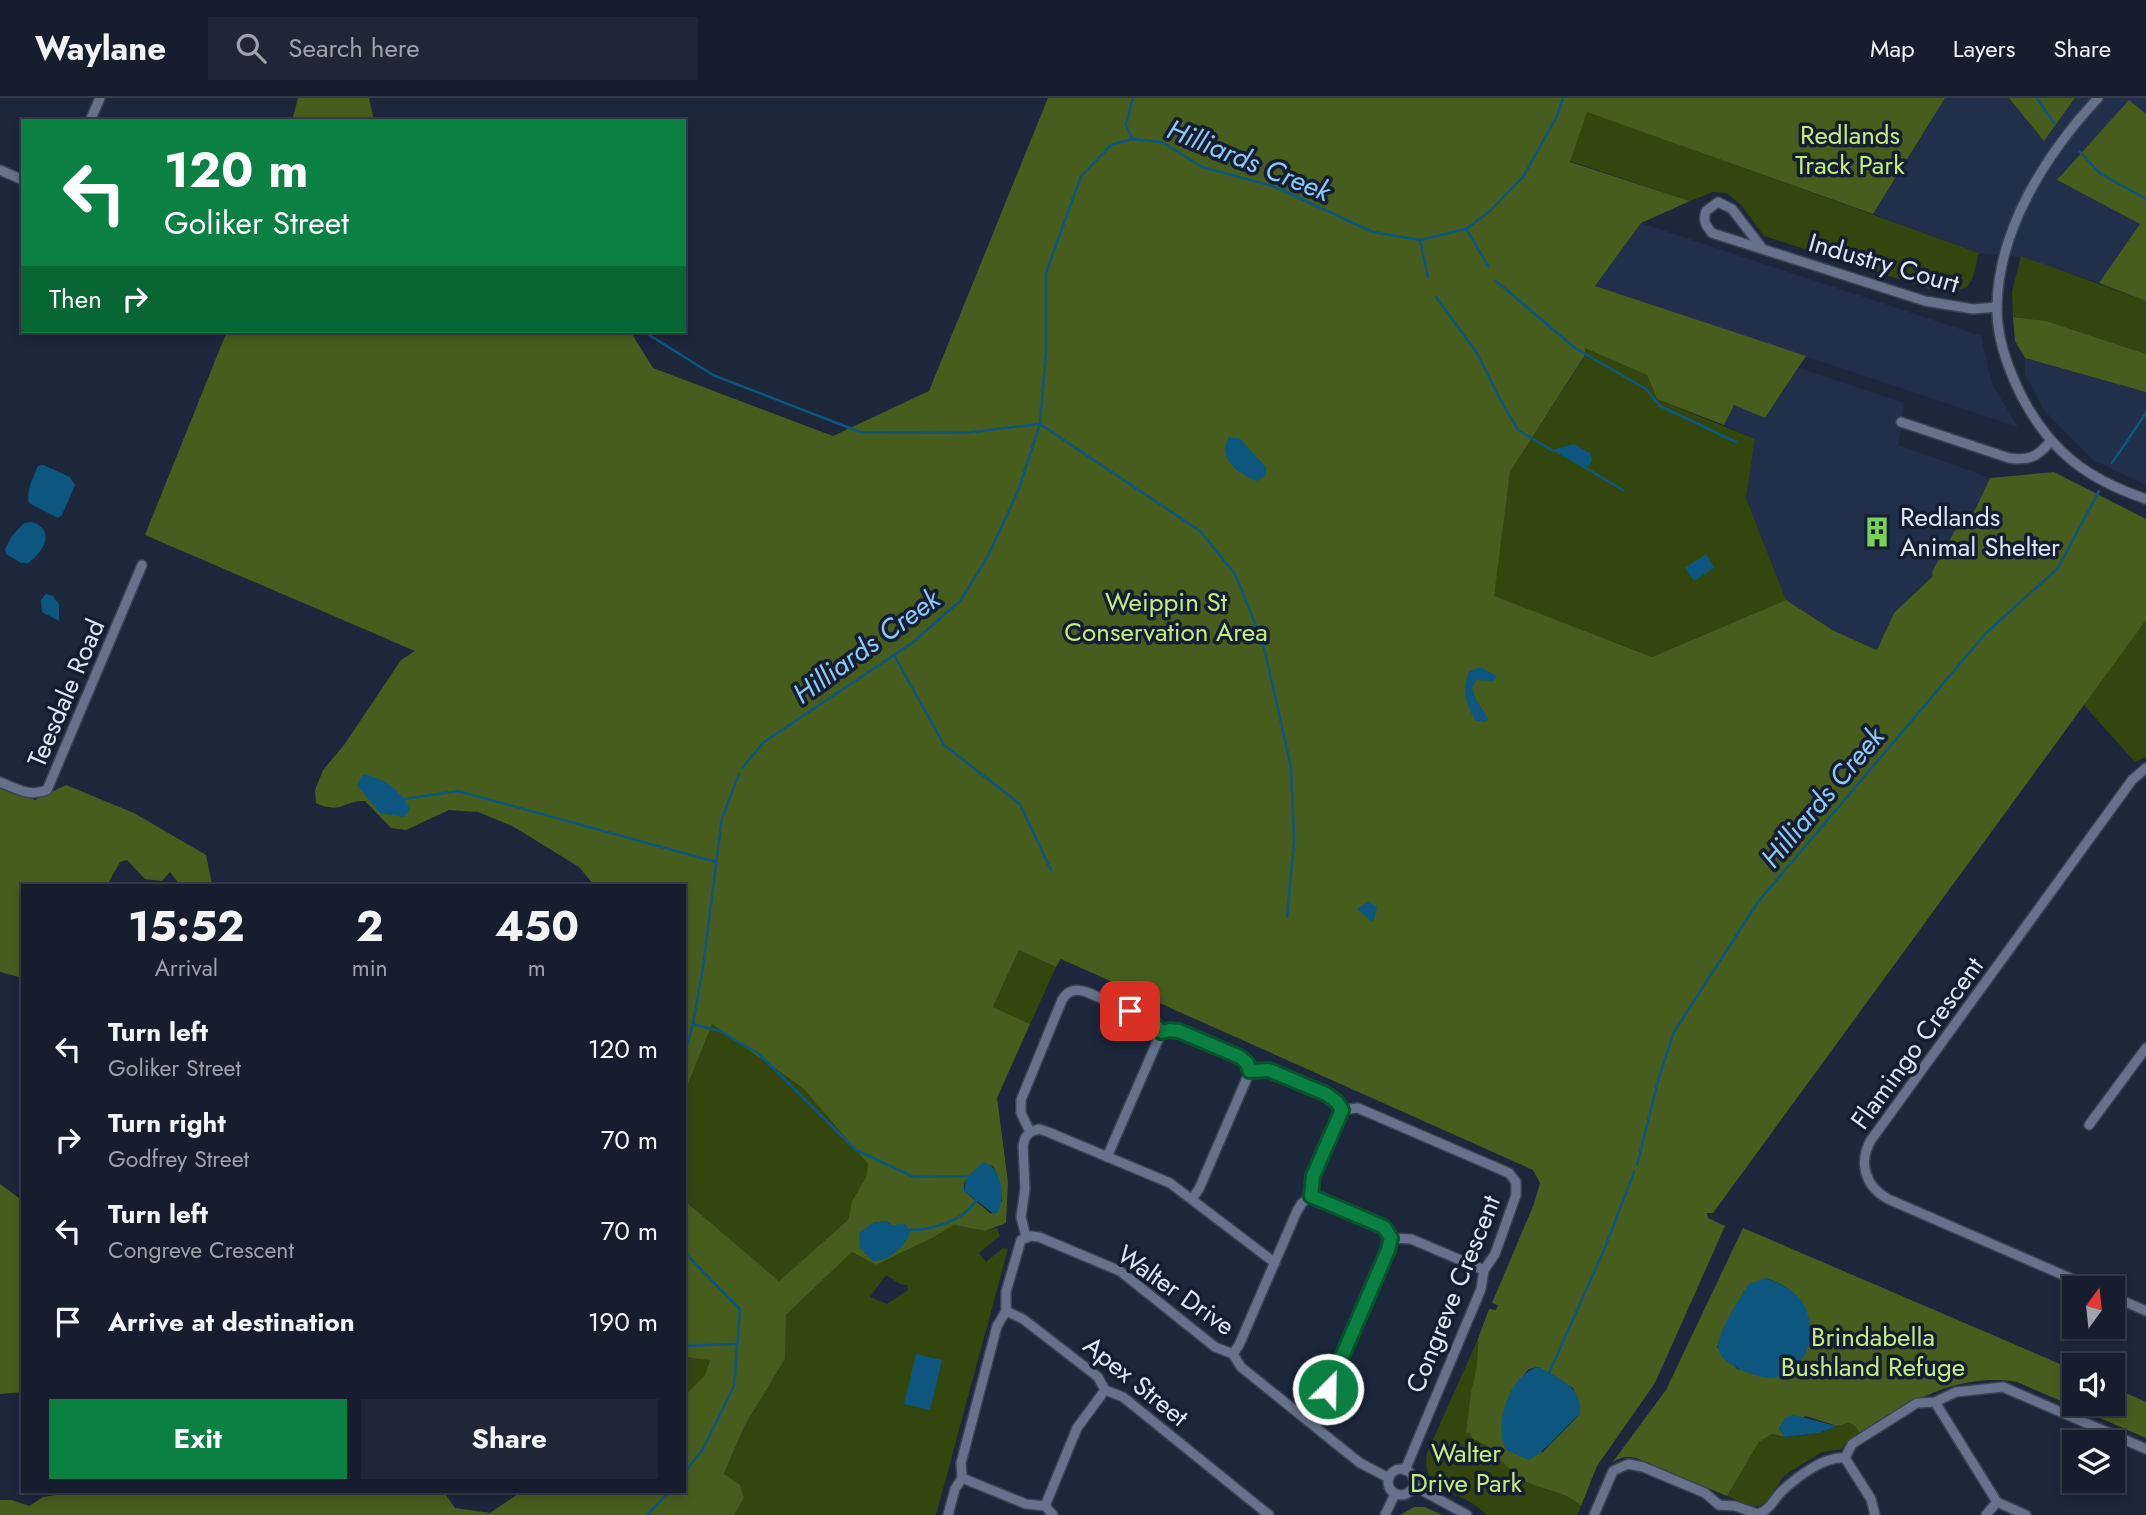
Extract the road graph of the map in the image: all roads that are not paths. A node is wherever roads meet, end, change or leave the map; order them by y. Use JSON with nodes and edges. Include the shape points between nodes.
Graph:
{"nodes":[{"id":1,"x":100,"y":98,"type":"edge"},
{"id":2,"x":2098,"y":98,"type":"edge"},
{"id":3,"x":91,"y":119,"type":"edge"},
{"id":4,"x":0,"y":170,"type":"edge"},
{"id":5,"x":21,"y":179,"type":"edge"},
{"id":6,"x":1762,"y":248,"type":"junction"},
{"id":7,"x":1997,"y":307,"type":"junction"},
{"id":8,"x":1902,"y":422,"type":"dead end"},
{"id":9,"x":2050,"y":442,"type":"junction"},
{"id":10,"x":2146,"y":499,"type":"edge"},
{"id":11,"x":142,"y":565,"type":"dead end"},
{"id":12,"x":2146,"y":768,"type":"edge"},
{"id":13,"x":0,"y":782,"type":"edge"},
{"id":14,"x":1161,"y":1032,"type":"junction"},
{"id":15,"x":2146,"y":1048,"type":"edge"},
{"id":16,"x":1250,"y":1071,"type":"junction"},
{"id":17,"x":1342,"y":1110,"type":"junction"},
{"id":18,"x":2089,"y":1125,"type":"dead end"},
{"id":19,"x":1030,"y":1132,"type":"junction"},
{"id":20,"x":1107,"y":1157,"type":"junction"},
{"id":21,"x":1311,"y":1196,"type":"junction"},
{"id":22,"x":1192,"y":1199,"type":"junction"},
{"id":23,"x":1026,"y":1237,"type":"junction"},
{"id":24,"x":1391,"y":1238,"type":"junction"},
{"id":25,"x":1275,"y":1263,"type":"junction"},
{"id":26,"x":1484,"y":1270,"type":"junction"},
{"id":27,"x":2065,"y":1276,"type":"edge"},
{"id":28,"x":2125,"y":1302,"type":"edge"},
{"id":29,"x":1006,"y":1311,"type":"junction"},
{"id":30,"x":2146,"y":1311,"type":"edge"},
{"id":31,"x":1233,"y":1354,"type":"junction"},
{"id":32,"x":1105,"y":1391,"type":"junction"},
{"id":33,"x":1936,"y":1402,"type":"junction"},
{"id":34,"x":1311,"y":1423,"type":"junction"},
{"id":35,"x":2146,"y":1449,"type":"edge"},
{"id":36,"x":1845,"y":1458,"type":"junction"},
{"id":37,"x":1405,"y":1470,"type":"junction"},
{"id":38,"x":962,"y":1478,"type":"junction"},
{"id":39,"x":1389,"y":1478,"type":"junction"},
{"id":40,"x":1414,"y":1486,"type":"junction"},
{"id":41,"x":1395,"y":1494,"type":"junction"},
{"id":42,"x":1997,"y":1502,"type":"junction"},
{"id":43,"x":1719,"y":1505,"type":"junction"},
{"id":44,"x":1045,"y":1506,"type":"junction"},
{"id":45,"x":948,"y":1515,"type":"edge"},
{"id":46,"x":1053,"y":1515,"type":"edge"},
{"id":47,"x":1269,"y":1515,"type":"edge"},
{"id":48,"x":1385,"y":1515,"type":"edge"},
{"id":49,"x":1467,"y":1515,"type":"edge"},
{"id":50,"x":1594,"y":1515,"type":"edge"},
{"id":51,"x":1715,"y":1515,"type":"edge"},
{"id":52,"x":1875,"y":1515,"type":"edge"},
{"id":53,"x":1986,"y":1515,"type":"edge"},
{"id":54,"x":2026,"y":1515,"type":"edge"}],
"edges":[{"from":1,"to":3,"type":"street"},
{"from":2,"to":7,"type":"street","via":[[2056,150],[2029,194],[2009,240]]},
{"from":4,"to":5,"type":"street"},
{"from":6,"to":6,"type":"street","name":"Industry Court","via":[[1712,233],[1706,226],[1706,211],[1718,202],[1728,205]]},
{"from":6,"to":7,"type":"street","name":"Industry Court","via":[[1926,301],[1973,309]]},
{"from":7,"to":9,"type":"street","via":[[2000,337],[2014,381]]},
{"from":8,"to":9,"type":"street","via":[[2024,461]]},
{"from":9,"to":10,"type":"street","via":[[2086,471]]},
{"from":11,"to":13,"type":"street","name":"Teesdale Road","via":[[47,790],[28,794]]},
{"from":12,"to":27,"type":"street","name":"Flamingo Crescent","via":[[2132,780],[1865,1150],[1870,1185],[1888,1199]]},
{"from":14,"to":16,"type":"street","name":"Congreve Crescent","via":[[1179,1031],[1240,1057]]},
{"from":14,"to":19,"type":"street","name":"Congreve Crescent","via":[[1151,1020],[1079,989],[1065,994],[1021,1100],[1021,1113]]},
{"from":14,"to":20,"type":"street"},
{"from":15,"to":18,"type":"street"},
{"from":16,"to":17,"type":"street","name":"Congreve Crescent","via":[[1269,1070],[1326,1094]]},
{"from":16,"to":22,"type":"street"},
{"from":17,"to":21,"type":"street","via":[[1313,1176]]},
{"from":17,"to":26,"type":"street","name":"Congreve Crescent","via":[[1358,1108],[1513,1176],[1516,1195],[1495,1254]]},
{"from":19,"to":20,"type":"street","via":[[1039,1129]]},
{"from":19,"to":23,"type":"street","name":"Congreve Crescent","via":[[1023,1146],[1021,1217]]},
{"from":20,"to":22,"type":"street","via":[[1170,1183]]},
{"from":21,"to":24,"type":"street","via":[[1384,1227]]},
{"from":21,"to":25,"type":"street","via":[[1297,1211]]},
{"from":22,"to":25,"type":"street"},
{"from":23,"to":29,"type":"street","via":[[1017,1249]]},
{"from":23,"to":31,"type":"street","name":"Walter Drive","via":[[1039,1237],[1120,1271],[1215,1347]]},
{"from":24,"to":26,"type":"street","via":[[1411,1238]]},
{"from":24,"to":34,"type":"street"},
{"from":25,"to":31,"type":"street"},
{"from":26,"to":37,"type":"street","name":"Congreve Crescent","via":[[1481,1289]]},
{"from":28,"to":30,"type":"street"},
{"from":29,"to":32,"type":"street","name":"Apex Street","via":[[1023,1318],[1093,1373]]},
{"from":29,"to":38,"type":"street","via":[[997,1326],[964,1451]]},
{"from":31,"to":34,"type":"street","name":"Walter Drive","via":[[1241,1367]]},
{"from":32,"to":44,"type":"street","via":[[1077,1428]]},
{"from":32,"to":47,"type":"street","name":"Apex Street","via":[[1123,1397]]},
{"from":33,"to":35,"type":"street","via":[[1956,1392],[2003,1387]]},
{"from":33,"to":36,"type":"street","via":[[1917,1404],[1852,1444]]},
{"from":33,"to":42,"type":"street"},
{"from":34,"to":39,"type":"street","name":"Walter Drive","via":[[1360,1463]]},
{"from":36,"to":43,"type":"street","via":[[1831,1458],[1791,1483],[1758,1514]]},
{"from":36,"to":52,"type":"street","via":[[1871,1499]]},
{"from":37,"to":39,"type":"street","via":[[1394,1471]]},
{"from":37,"to":40,"type":"street","via":[[1412,1475]]},
{"from":38,"to":44,"type":"street","via":[[1026,1504]]},
{"from":38,"to":45,"type":"street"},
{"from":39,"to":41,"type":"street"},
{"from":40,"to":41,"type":"street","via":[[1405,1495]]},
{"from":40,"to":49,"type":"street"},
{"from":41,"to":48,"type":"street"},
{"from":42,"to":53,"type":"street"},
{"from":42,"to":54,"type":"street"},
{"from":43,"to":50,"type":"street","via":[[1705,1493],[1628,1464],[1613,1471]]},
{"from":43,"to":51,"type":"street"},
{"from":44,"to":46,"type":"street"}]}
